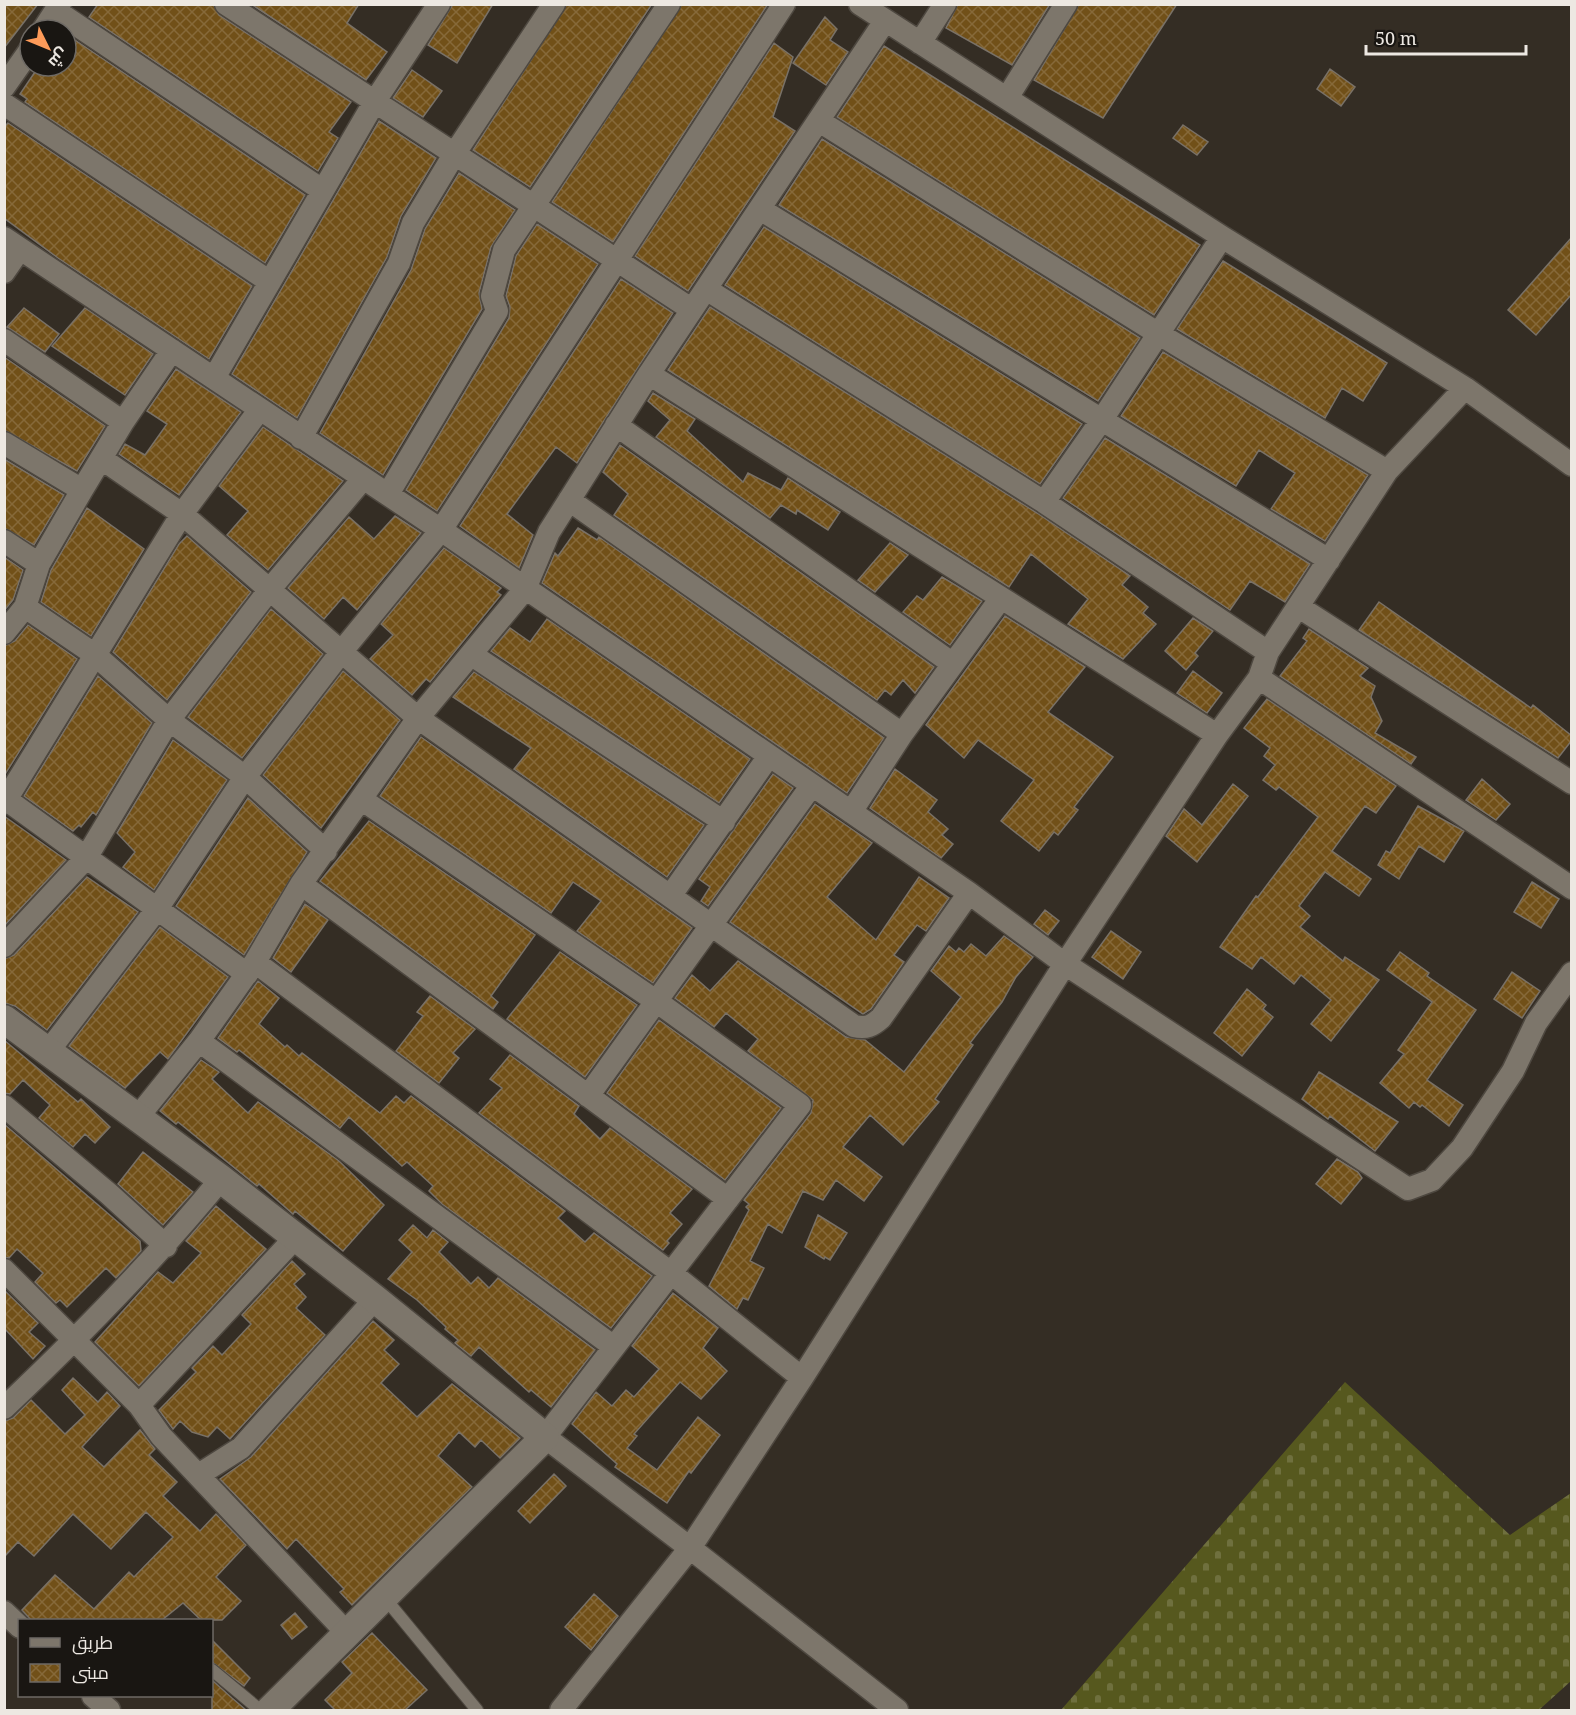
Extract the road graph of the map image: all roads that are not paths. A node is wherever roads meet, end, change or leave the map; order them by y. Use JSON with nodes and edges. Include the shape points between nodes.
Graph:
{"nodes":[{"id":1,"x":226,"y":4,"type":"edge"},
{"id":2,"x":554,"y":4,"type":"edge"},
{"id":3,"x":669,"y":4,"type":"edge"},
{"id":4,"x":784,"y":4,"type":"edge"},
{"id":5,"x":860,"y":4,"type":"edge"},
{"id":6,"x":945,"y":4,"type":"edge"},
{"id":7,"x":1066,"y":4,"type":"edge"},
{"id":8,"x":58,"y":8,"type":"edge"},
{"id":9,"x":430,"y":8,"type":"edge"},
{"id":10,"x":885,"y":21,"type":"junction"},
{"id":11,"x":920,"y":43,"type":"junction"},
{"id":12,"x":18,"y":67,"type":"edge"},
{"id":13,"x":4,"y":87,"type":"edge"},
{"id":14,"x":1007,"y":98,"type":"junction"},
{"id":15,"x":375,"y":101,"type":"junction"},
{"id":16,"x":4,"y":104,"type":"edge"},
{"id":17,"x":819,"y":121,"type":"junction"},
{"id":18,"x":455,"y":153,"type":"junction"},
{"id":19,"x":322,"y":190,"type":"junction"},
{"id":20,"x":536,"y":206,"type":"junction"},
{"id":21,"x":760,"y":209,"type":"junction"},
{"id":22,"x":1222,"y":237,"type":"junction"},
{"id":23,"x":12,"y":244,"type":"edge"},
{"id":24,"x":617,"y":258,"type":"junction"},
{"id":25,"x":4,"y":272,"type":"edge"},
{"id":26,"x":270,"y":282,"type":"junction"},
{"id":27,"x":706,"y":289,"type":"junction"},
{"id":28,"x":691,"y":309,"type":"junction"},
{"id":29,"x":1158,"y":334,"type":"junction"},
{"id":30,"x":4,"y":340,"type":"edge"},
{"id":31,"x":172,"y":350,"type":"junction"},
{"id":32,"x":649,"y":374,"type":"junction"},
{"id":33,"x":214,"y":378,"type":"junction"},
{"id":34,"x":1465,"y":388,"type":"junction"},
{"id":35,"x":260,"y":409,"type":"junction"},
{"id":36,"x":1103,"y":418,"type":"junction"},
{"id":37,"x":123,"y":422,"type":"junction"},
{"id":38,"x":616,"y":425,"type":"junction"},
{"id":39,"x":301,"y":438,"type":"junction"},
{"id":40,"x":4,"y":443,"type":"edge"},
{"id":41,"x":102,"y":459,"type":"junction"},
{"id":42,"x":1572,"y":465,"type":"edge"},
{"id":43,"x":1387,"y":471,"type":"junction"},
{"id":44,"x":362,"y":480,"type":"junction"},
{"id":45,"x":82,"y":490,"type":"junction"},
{"id":46,"x":388,"y":494,"type":"junction"},
{"id":47,"x":569,"y":500,"type":"junction"},
{"id":48,"x":1044,"y":502,"type":"junction"},
{"id":49,"x":182,"y":514,"type":"junction"},
{"id":50,"x":441,"y":530,"type":"junction"},
{"id":51,"x":4,"y":541,"type":"edge"},
{"id":52,"x":1329,"y":560,"type":"junction"},
{"id":53,"x":39,"y":564,"type":"junction"},
{"id":54,"x":270,"y":589,"type":"junction"},
{"id":55,"x":525,"y":589,"type":"junction"},
{"id":56,"x":1000,"y":598,"type":"junction"},
{"id":57,"x":25,"y":607,"type":"junction"},
{"id":58,"x":1299,"y":607,"type":"junction"},
{"id":59,"x":4,"y":633,"type":"edge"},
{"id":60,"x":342,"y":651,"type":"junction"},
{"id":61,"x":1268,"y":652,"type":"junction"},
{"id":62,"x":94,"y":654,"type":"junction"},
{"id":63,"x":472,"y":655,"type":"junction"},
{"id":64,"x":953,"y":664,"type":"junction"},
{"id":65,"x":1259,"y":678,"type":"junction"},
{"id":66,"x":418,"y":718,"type":"junction"},
{"id":67,"x":169,"y":720,"type":"junction"},
{"id":68,"x":902,"y":734,"type":"junction"},
{"id":69,"x":1217,"y":735,"type":"junction"},
{"id":70,"x":769,"y":756,"type":"junction"},
{"id":71,"x":245,"y":777,"type":"junction"},
{"id":72,"x":1572,"y":783,"type":"edge"},
{"id":73,"x":812,"y":785,"type":"junction"},
{"id":74,"x":362,"y":799,"type":"junction"},
{"id":75,"x":6,"y":801,"type":"edge"},
{"id":76,"x":851,"y":812,"type":"junction"},
{"id":77,"x":724,"y":822,"type":"junction"},
{"id":78,"x":326,"y":851,"type":"junction"},
{"id":79,"x":86,"y":858,"type":"junction"},
{"id":80,"x":301,"y":884,"type":"junction"},
{"id":81,"x":1572,"y":888,"type":"edge"},
{"id":82,"x":969,"y":893,"type":"junction"},
{"id":83,"x":671,"y":895,"type":"junction"},
{"id":84,"x":157,"y":909,"type":"junction"},
{"id":85,"x":712,"y":924,"type":"junction"},
{"id":86,"x":4,"y":946,"type":"edge"},
{"id":87,"x":1065,"y":964,"type":"junction"},
{"id":88,"x":251,"y":968,"type":"junction"},
{"id":89,"x":1572,"y":973,"type":"edge"},
{"id":90,"x":656,"y":1001,"type":"junction"},
{"id":91,"x":4,"y":1020,"type":"edge"},
{"id":92,"x":199,"y":1041,"type":"junction"},
{"id":93,"x":47,"y":1053,"type":"junction"},
{"id":94,"x":588,"y":1095,"type":"junction"},
{"id":95,"x":4,"y":1106,"type":"edge"},
{"id":96,"x":137,"y":1118,"type":"junction"},
{"id":97,"x":221,"y":1179,"type":"junction"},
{"id":98,"x":728,"y":1199,"type":"junction"},
{"id":99,"x":295,"y":1238,"type":"junction"},
{"id":100,"x":166,"y":1246,"type":"junction"},
{"id":101,"x":4,"y":1270,"type":"edge"},
{"id":102,"x":671,"y":1273,"type":"junction"},
{"id":103,"x":375,"y":1299,"type":"junction"},
{"id":104,"x":74,"y":1342,"type":"junction"},
{"id":105,"x":614,"y":1347,"type":"junction"},
{"id":106,"x":802,"y":1378,"type":"junction"},
{"id":107,"x":139,"y":1405,"type":"junction"},
{"id":108,"x":4,"y":1408,"type":"edge"},
{"id":109,"x":545,"y":1437,"type":"junction"},
{"id":110,"x":200,"y":1474,"type":"junction"},
{"id":111,"x":690,"y":1548,"type":"junction"},
{"id":112,"x":383,"y":1596,"type":"junction"},
{"id":113,"x":4,"y":1612,"type":"edge"},
{"id":114,"x":18,"y":1625,"type":"edge"},
{"id":115,"x":346,"y":1632,"type":"junction"},
{"id":116,"x":213,"y":1671,"type":"edge"},
{"id":117,"x":95,"y":1697,"type":"edge"},
{"id":118,"x":109,"y":1710,"type":"edge"},
{"id":119,"x":260,"y":1710,"type":"edge"},
{"id":120,"x":270,"y":1710,"type":"edge"},
{"id":121,"x":477,"y":1710,"type":"edge"},
{"id":122,"x":561,"y":1710,"type":"edge"},
{"id":123,"x":897,"y":1710,"type":"edge"}],
"edges":[{"from":1,"to":15,"type":"street"},
{"from":2,"to":18,"type":"street"},
{"from":3,"to":20,"type":"street"},
{"from":4,"to":24,"type":"street"},
{"from":5,"to":10,"type":"street"},
{"from":6,"to":11,"type":"street"},
{"from":7,"to":14,"type":"street"},
{"from":8,"to":19,"type":"street"},
{"from":9,"to":15,"type":"street"},
{"from":10,"to":11,"type":"street"},
{"from":10,"to":17,"type":"street"},
{"from":11,"to":14,"type":"street"},
{"from":12,"to":13,"type":"street"},
{"from":14,"to":22,"type":"street"},
{"from":15,"to":18,"type":"street"},
{"from":15,"to":19,"type":"street"},
{"from":16,"to":26,"type":"street"},
{"from":17,"to":21,"type":"street"},
{"from":17,"to":29,"type":"street"},
{"from":18,"to":20,"type":"street"},
{"from":18,"to":39,"type":"street","via":[[413,223],[399,263]]},
{"from":19,"to":26,"type":"street"},
{"from":20,"to":24,"type":"street"},
{"from":20,"to":46,"type":"street","via":[[504,250],[492,296],[497,311]]},
{"from":21,"to":27,"type":"street"},
{"from":21,"to":36,"type":"street"},
{"from":22,"to":29,"type":"street"},
{"from":22,"to":34,"type":"street"},
{"from":23,"to":25,"type":"street"},
{"from":23,"to":31,"type":"street"},
{"from":24,"to":28,"type":"street"},
{"from":24,"to":50,"type":"street"},
{"from":26,"to":33,"type":"street"},
{"from":27,"to":28,"type":"street"},
{"from":27,"to":48,"type":"street"},
{"from":28,"to":32,"type":"street"},
{"from":29,"to":36,"type":"street"},
{"from":29,"to":43,"type":"street"},
{"from":30,"to":37,"type":"street"},
{"from":31,"to":33,"type":"street"},
{"from":31,"to":37,"type":"street"},
{"from":32,"to":38,"type":"street"},
{"from":32,"to":56,"type":"street"},
{"from":33,"to":35,"type":"street"},
{"from":34,"to":42,"type":"street"},
{"from":34,"to":43,"type":"street"},
{"from":35,"to":39,"type":"street"},
{"from":35,"to":49,"type":"street"},
{"from":36,"to":48,"type":"street"},
{"from":36,"to":52,"type":"street"},
{"from":37,"to":41,"type":"street"},
{"from":38,"to":47,"type":"street"},
{"from":38,"to":64,"type":"street"},
{"from":39,"to":44,"type":"street"},
{"from":40,"to":45,"type":"street"},
{"from":41,"to":45,"type":"street"},
{"from":41,"to":49,"type":"street"},
{"from":43,"to":52,"type":"street"},
{"from":44,"to":46,"type":"street"},
{"from":44,"to":54,"type":"street"},
{"from":45,"to":53,"type":"street"},
{"from":46,"to":50,"type":"street"},
{"from":47,"to":55,"type":"street","via":[[549,532]]},
{"from":47,"to":68,"type":"street"},
{"from":48,"to":61,"type":"street"},
{"from":49,"to":54,"type":"street"},
{"from":49,"to":62,"type":"street"},
{"from":50,"to":55,"type":"street"},
{"from":50,"to":60,"type":"street"},
{"from":51,"to":53,"type":"street"},
{"from":52,"to":58,"type":"street"},
{"from":53,"to":57,"type":"street"},
{"from":54,"to":60,"type":"street"},
{"from":54,"to":67,"type":"street"},
{"from":55,"to":63,"type":"street"},
{"from":55,"to":70,"type":"street"},
{"from":56,"to":64,"type":"street"},
{"from":56,"to":69,"type":"street"},
{"from":57,"to":59,"type":"street"},
{"from":57,"to":62,"type":"street"},
{"from":58,"to":61,"type":"street"},
{"from":58,"to":72,"type":"street"},
{"from":60,"to":66,"type":"street"},
{"from":60,"to":71,"type":"street"},
{"from":61,"to":65,"type":"street"},
{"from":62,"to":67,"type":"street"},
{"from":62,"to":75,"type":"street"},
{"from":63,"to":66,"type":"street"},
{"from":63,"to":77,"type":"street"},
{"from":64,"to":68,"type":"street"},
{"from":65,"to":69,"type":"street"},
{"from":65,"to":81,"type":"street"},
{"from":66,"to":74,"type":"street"},
{"from":66,"to":83,"type":"street"},
{"from":67,"to":71,"type":"street"},
{"from":67,"to":79,"type":"street"},
{"from":68,"to":76,"type":"street"},
{"from":69,"to":87,"type":"street"},
{"from":70,"to":73,"type":"street"},
{"from":70,"to":77,"type":"street"},
{"from":71,"to":78,"type":"street"},
{"from":71,"to":84,"type":"street"},
{"from":73,"to":76,"type":"street"},
{"from":73,"to":85,"type":"street"},
{"from":74,"to":78,"type":"street"},
{"from":74,"to":90,"type":"street"},
{"from":75,"to":79,"type":"street"},
{"from":76,"to":82,"type":"street"},
{"from":77,"to":83,"type":"street"},
{"from":78,"to":80,"type":"street"},
{"from":79,"to":84,"type":"street"},
{"from":79,"to":86,"type":"street"},
{"from":80,"to":88,"type":"street"},
{"from":80,"to":94,"type":"street"},
{"from":82,"to":85,"type":"street","via":[[880,1018],[864,1028],[854,1026]]},
{"from":82,"to":87,"type":"street"},
{"from":83,"to":85,"type":"street"},
{"from":84,"to":88,"type":"street"},
{"from":84,"to":93,"type":"street"},
{"from":85,"to":90,"type":"street"},
{"from":87,"to":89,"type":"street","via":[[1408,1189],[1432,1180],[1462,1148],[1513,1071],[1536,1023]]},
{"from":87,"to":106,"type":"street"},
{"from":88,"to":92,"type":"street"},
{"from":88,"to":102,"type":"street"},
{"from":90,"to":94,"type":"street"},
{"from":90,"to":98,"type":"street","via":[[800,1105]]},
{"from":91,"to":93,"type":"street"},
{"from":92,"to":96,"type":"street"},
{"from":92,"to":105,"type":"street"},
{"from":93,"to":96,"type":"street"},
{"from":94,"to":98,"type":"street"},
{"from":95,"to":100,"type":"street"},
{"from":96,"to":97,"type":"street"},
{"from":97,"to":99,"type":"street"},
{"from":97,"to":100,"type":"street"},
{"from":98,"to":102,"type":"street"},
{"from":99,"to":103,"type":"street"},
{"from":99,"to":107,"type":"street"},
{"from":100,"to":104,"type":"street"},
{"from":101,"to":104,"type":"street"},
{"from":102,"to":105,"type":"street"},
{"from":102,"to":106,"type":"street"},
{"from":103,"to":109,"type":"street"},
{"from":103,"to":110,"type":"street","via":[[241,1448]]},
{"from":104,"to":107,"type":"street"},
{"from":104,"to":108,"type":"street"},
{"from":105,"to":109,"type":"street"},
{"from":106,"to":111,"type":"street"},
{"from":107,"to":110,"type":"street","via":[[161,1436]]},
{"from":109,"to":111,"type":"street"},
{"from":109,"to":112,"type":"street"},
{"from":110,"to":115,"type":"street"},
{"from":111,"to":122,"type":"street"},
{"from":111,"to":123,"type":"street"},
{"from":112,"to":115,"type":"street"},
{"from":112,"to":121,"type":"lane"},
{"from":113,"to":114,"type":"street"},
{"from":115,"to":120,"type":"street"},
{"from":116,"to":119,"type":"lane"},
{"from":117,"to":118,"type":"street"}]}
